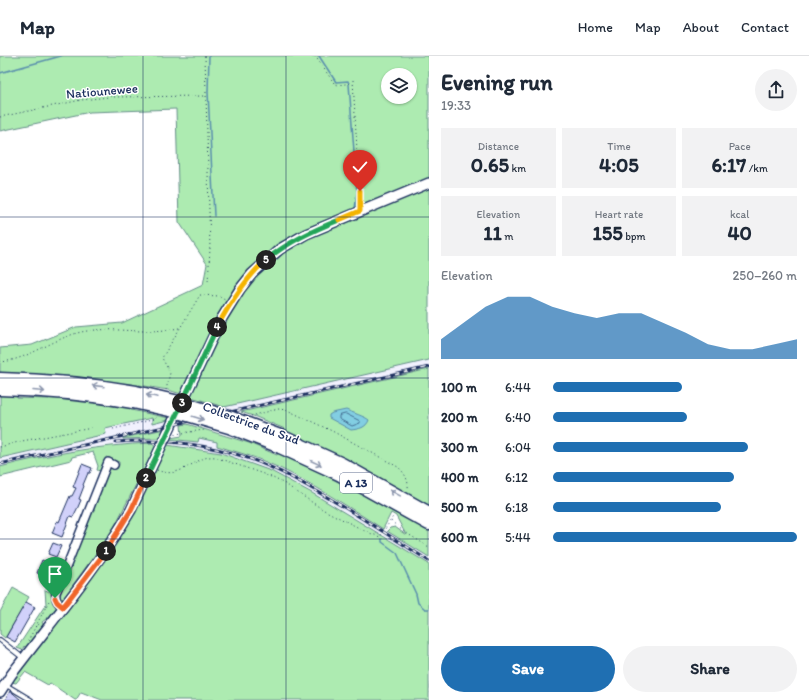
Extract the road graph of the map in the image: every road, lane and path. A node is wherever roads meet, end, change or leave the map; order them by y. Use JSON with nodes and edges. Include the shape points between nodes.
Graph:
{"nodes":[{"id":1,"x":205,"y":56,"type":"edge"},
{"id":2,"x":315,"y":56,"type":"edge"},
{"id":3,"x":353,"y":80,"type":"dead end"},
{"id":4,"x":353,"y":83,"type":"junction"},
{"id":5,"x":207,"y":96,"type":"junction"},
{"id":6,"x":0,"y":117,"type":"edge"},
{"id":7,"x":429,"y":183,"type":"edge"},
{"id":8,"x":360,"y":211,"type":"junction"},
{"id":9,"x":208,"y":282,"type":"dead end"},
{"id":10,"x":226,"y":300,"type":"dead end"},
{"id":11,"x":180,"y":328,"type":"junction"},
{"id":12,"x":0,"y":362,"type":"edge"},
{"id":13,"x":0,"y":379,"type":"edge"},
{"id":14,"x":0,"y":389,"type":"edge"},
{"id":15,"x":166,"y":390,"type":"dead end"},
{"id":16,"x":135,"y":397,"type":"junction"},
{"id":17,"x":158,"y":415,"type":"dead end"},
{"id":18,"x":92,"y":428,"type":"dead end"},
{"id":19,"x":113,"y":429,"type":"dead end"},
{"id":20,"x":282,"y":442,"type":"junction"},
{"id":21,"x":0,"y":447,"type":"edge"},
{"id":22,"x":114,"y":465,"type":"dead end"},
{"id":23,"x":152,"y":468,"type":"junction"},
{"id":24,"x":429,"y":513,"type":"edge"},
{"id":25,"x":394,"y":515,"type":"dead end"},
{"id":26,"x":391,"y":520,"type":"junction"},
{"id":27,"x":429,"y":524,"type":"edge"},
{"id":28,"x":429,"y":548,"type":"edge"},
{"id":29,"x":51,"y":598,"type":"dead end"},
{"id":30,"x":63,"y":607,"type":"junction"},
{"id":31,"x":35,"y":627,"type":"dead end"},
{"id":32,"x":0,"y":640,"type":"edge"},
{"id":33,"x":24,"y":659,"type":"junction"},
{"id":34,"x":2,"y":688,"type":"edge"},
{"id":35,"x":31,"y":700,"type":"edge"}],
"edges":[{"from":1,"to":5,"type":"path"},
{"from":2,"to":4,"type":"path","via":[[334,83]]},
{"from":3,"to":4,"type":"path"},
{"from":4,"to":8,"type":"path"},
{"from":5,"to":6,"type":"path","name":"Natiounewee","via":[[109,97],[81,100]]},
{"from":5,"to":9,"type":"path","via":[[210,216]]},
{"from":7,"to":8,"type":"main road"},
{"from":8,"to":23,"type":"main road","via":[[292,241],[252,274],[222,318]]},
{"from":10,"to":11,"type":"path","via":[[219,296],[200,295]]},
{"from":11,"to":12,"type":"path","via":[[86,331],[18,358]]},
{"from":11,"to":15,"type":"path","via":[[162,358],[170,373]]},
{"from":16,"to":13,"type":"highway","name":"Collectrice du Sud","number":"A 13","one_way":true,"via":[[86,385]]},
{"from":14,"to":16,"type":"highway","name":"Collectrice du Sud","number":"A 13","one_way":true},
{"from":16,"to":20,"type":"highway","name":"Collectrice du Sud","number":"A 13","bridge":true,"via":[[179,402],[232,418]]},
{"from":17,"to":19,"type":"path","via":[[152,420]]},
{"from":18,"to":21,"type":"path"},
{"from":24,"to":20,"type":"highway","name":"Collectrice du Sud","number":"A 13","one_way":true,"via":[[342,464]]},
{"from":20,"to":27,"type":"highway","name":"Collectrice du Sud","number":"A 13","one_way":true},
{"from":22,"to":30,"type":"street","via":[[108,462],[56,593],[55,598]]},
{"from":23,"to":26,"type":"path","via":[[160,472],[178,472],[205,458],[215,457],[269,476],[322,509],[380,537]]},
{"from":23,"to":30,"type":"main road","via":[[116,536]]},
{"from":25,"to":26,"type":"path"},
{"from":26,"to":28,"type":"path"},
{"from":29,"to":31,"type":"path"},
{"from":30,"to":33,"type":"main road"},
{"from":32,"to":33,"type":"lane"},
{"from":33,"to":34,"type":"main road"},
{"from":34,"to":35,"type":"lane"}]}
